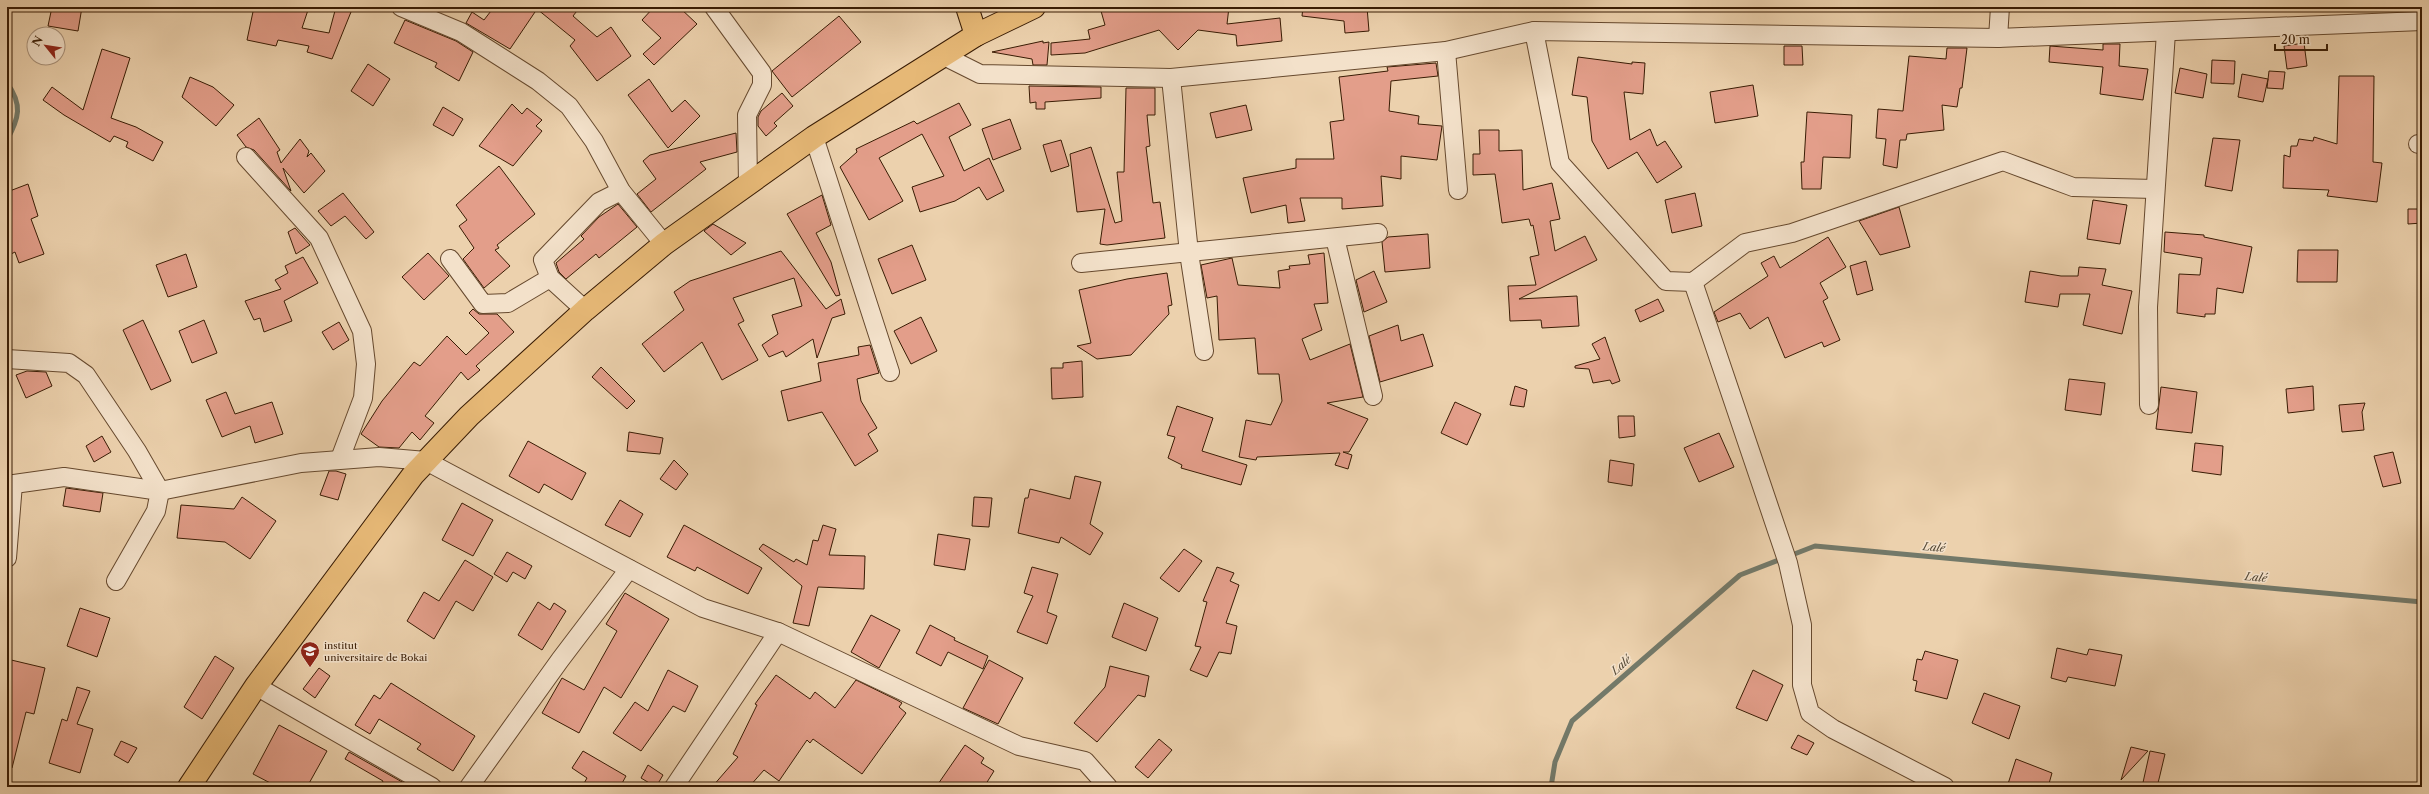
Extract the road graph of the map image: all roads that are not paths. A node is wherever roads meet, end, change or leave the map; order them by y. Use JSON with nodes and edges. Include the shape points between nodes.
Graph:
{"nodes":[{"id":1,"x":401,"y":7,"type":"edge"},
{"id":2,"x":714,"y":7,"type":"edge"},
{"id":3,"x":967,"y":7,"type":"edge"},
{"id":4,"x":1034,"y":7,"type":"edge"},
{"id":5,"x":2000,"y":7,"type":"edge"},
{"id":6,"x":2422,"y":21,"type":"edge"},
{"id":7,"x":1534,"y":31,"type":"junction"},
{"id":8,"x":2166,"y":32,"type":"junction"},
{"id":9,"x":976,"y":35,"type":"junction"},
{"id":10,"x":1998,"y":38,"type":"junction"},
{"id":11,"x":1446,"y":51,"type":"junction"},
{"id":12,"x":942,"y":55,"type":"junction"},
{"id":13,"x":1171,"y":78,"type":"junction"},
{"id":14,"x":814,"y":137,"type":"junction"},
{"id":15,"x":246,"y":157,"type":"dead end"},
{"id":16,"x":748,"y":185,"type":"junction"},
{"id":17,"x":1458,"y":190,"type":"dead end"},
{"id":18,"x":2155,"y":190,"type":"junction"},
{"id":19,"x":621,"y":191,"type":"junction"},
{"id":20,"x":1378,"y":233,"type":"dead end"},
{"id":21,"x":1335,"y":238,"type":"junction"},
{"id":22,"x":664,"y":244,"type":"junction"},
{"id":23,"x":1189,"y":253,"type":"junction"},
{"id":24,"x":450,"y":259,"type":"dead end"},
{"id":25,"x":1081,"y":263,"type":"dead end"},
{"id":26,"x":550,"y":278,"type":"junction"},
{"id":27,"x":1693,"y":282,"type":"junction"},
{"id":28,"x":584,"y":310,"type":"junction"},
{"id":29,"x":1204,"y":351,"type":"dead end"},
{"id":30,"x":7,"y":359,"type":"edge"},
{"id":31,"x":890,"y":372,"type":"dead end"},
{"id":32,"x":1373,"y":396,"type":"dead end"},
{"id":33,"x":2149,"y":405,"type":"dead end"},
{"id":34,"x":340,"y":459,"type":"junction"},
{"id":35,"x":426,"y":461,"type":"junction"},
{"id":36,"x":10,"y":485,"type":"edge"},
{"id":37,"x":160,"y":490,"type":"junction"},
{"id":38,"x":7,"y":558,"type":"edge"},
{"id":39,"x":629,"y":569,"type":"junction"},
{"id":40,"x":116,"y":581,"type":"dead end"},
{"id":41,"x":778,"y":632,"type":"junction"},
{"id":42,"x":256,"y":686,"type":"junction"},
{"id":43,"x":1936,"y":784,"type":"edge"},
{"id":44,"x":189,"y":787,"type":"edge"},
{"id":45,"x":432,"y":787,"type":"edge"},
{"id":46,"x":469,"y":787,"type":"edge"},
{"id":47,"x":674,"y":787,"type":"edge"},
{"id":48,"x":1108,"y":787,"type":"edge"}],
"edges":[{"from":1,"to":19,"type":"street","via":[[461,32],[538,80],[569,106],[594,141]]},
{"from":2,"to":16,"type":"street","via":[[762,73],[762,85],[747,115]]},
{"from":3,"to":9,"type":"main road"},
{"from":4,"to":9,"type":"main road"},
{"from":5,"to":10,"type":"street"},
{"from":6,"to":8,"type":"street"},
{"from":7,"to":10,"type":"street"},
{"from":7,"to":11,"type":"street"},
{"from":7,"to":27,"type":"street","via":[[1560,162],[1666,281]]},
{"from":8,"to":10,"type":"street"},
{"from":8,"to":18,"type":"street"},
{"from":9,"to":12,"type":"main road"},
{"from":11,"to":13,"type":"street"},
{"from":11,"to":17,"type":"street"},
{"from":12,"to":13,"type":"street","via":[[980,74]]},
{"from":12,"to":14,"type":"main road"},
{"from":13,"to":23,"type":"street"},
{"from":14,"to":16,"type":"main road"},
{"from":14,"to":31,"type":"street"},
{"from":15,"to":34,"type":"street","via":[[319,238],[362,331],[366,364],[363,398]]},
{"from":16,"to":22,"type":"main road"},
{"from":18,"to":27,"type":"street","via":[[2073,187],[2003,161],[1792,233],[1745,243]]},
{"from":18,"to":33,"type":"street","via":[[2148,307]]},
{"from":19,"to":22,"type":"street"},
{"from":19,"to":26,"type":"street","via":[[599,202],[543,260]]},
{"from":20,"to":21,"type":"street"},
{"from":21,"to":23,"type":"street"},
{"from":21,"to":32,"type":"street"},
{"from":22,"to":28,"type":"main road"},
{"from":23,"to":25,"type":"street"},
{"from":23,"to":29,"type":"street"},
{"from":24,"to":26,"type":"street","via":[[483,304],[508,303]]},
{"from":26,"to":28,"type":"street"},
{"from":27,"to":43,"type":"street","via":[[1786,556],[1802,625],[1802,685],[1810,713],[1833,729]]},
{"from":28,"to":35,"type":"main road","via":[[469,416]]},
{"from":30,"to":37,"type":"street","via":[[69,363],[86,375]]},
{"from":34,"to":35,"type":"street"},
{"from":34,"to":37,"type":"street"},
{"from":35,"to":39,"type":"street"},
{"from":35,"to":42,"type":"main road","via":[[362,541]]},
{"from":36,"to":37,"type":"street","via":[[64,477]]},
{"from":36,"to":38,"type":"street"},
{"from":37,"to":40,"type":"street","via":[[156,511]]},
{"from":39,"to":41,"type":"street","via":[[703,608]]},
{"from":39,"to":46,"type":"street"},
{"from":41,"to":47,"type":"street"},
{"from":41,"to":48,"type":"street","via":[[1019,746],[1085,761]]},
{"from":42,"to":44,"type":"main road"},
{"from":42,"to":45,"type":"street"}]}
